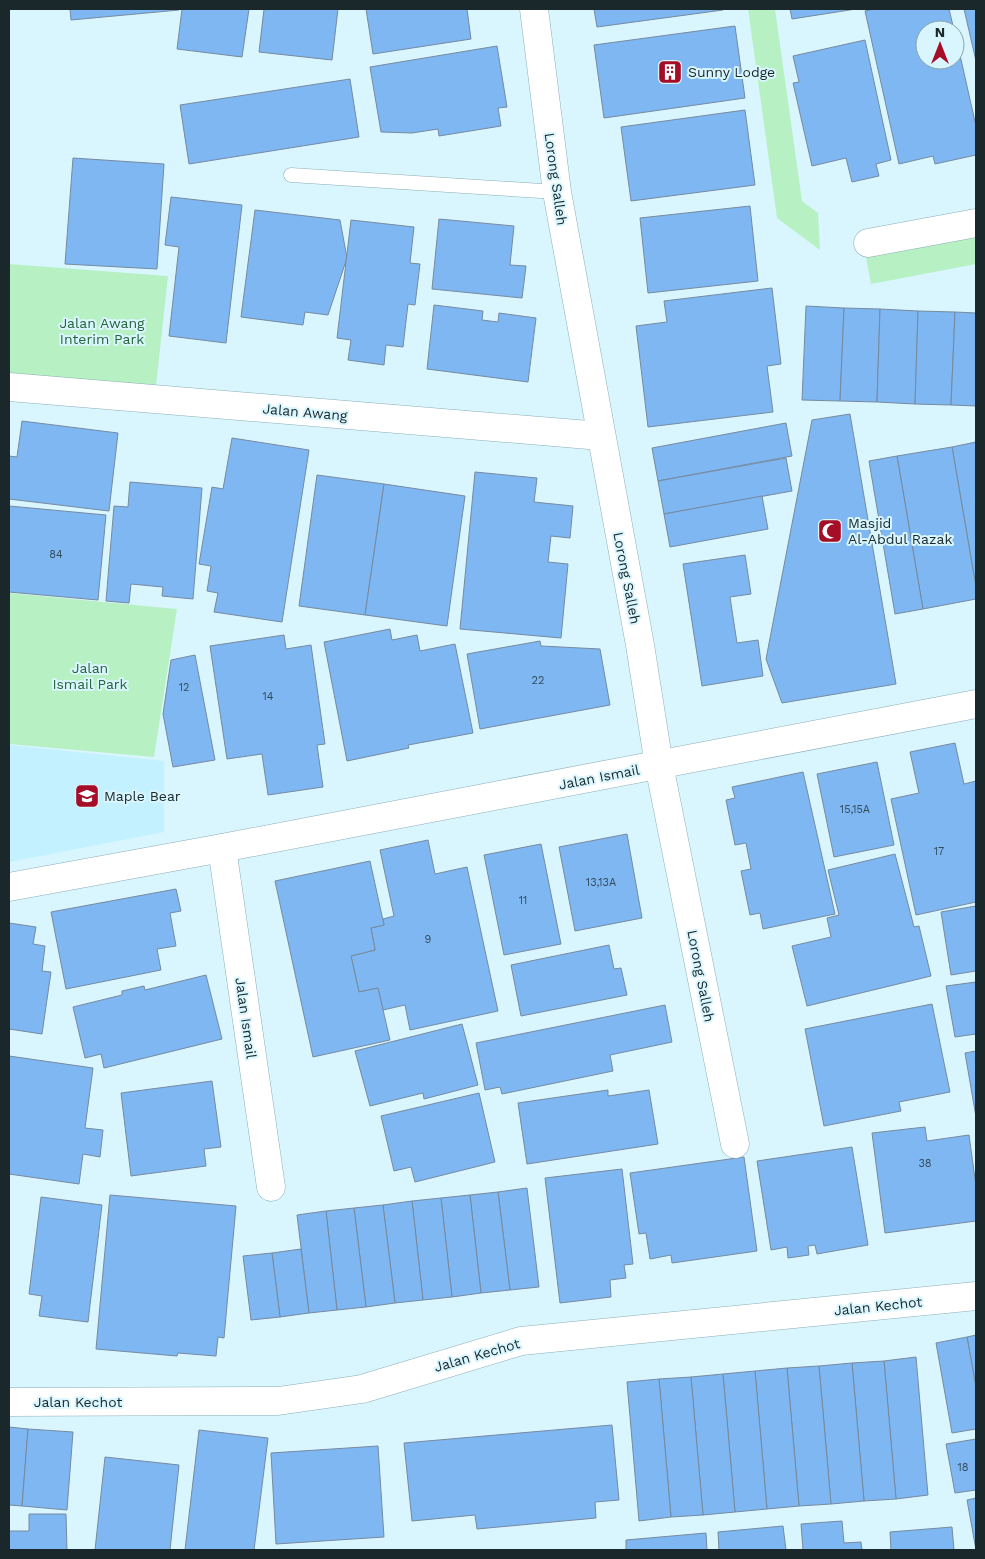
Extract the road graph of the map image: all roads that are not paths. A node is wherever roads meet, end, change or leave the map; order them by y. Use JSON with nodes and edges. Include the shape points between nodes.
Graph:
{"nodes":[{"id":1,"x":534,"y":9,"type":"edge"},
{"id":2,"x":291,"y":175,"type":"dead end"},
{"id":3,"x":557,"y":192,"type":"junction"},
{"id":4,"x":976,"y":223,"type":"edge"},
{"id":5,"x":868,"y":243,"type":"dead end"},
{"id":6,"x":9,"y":387,"type":"edge"},
{"id":7,"x":601,"y":436,"type":"junction"},
{"id":8,"x":976,"y":704,"type":"edge"},
{"id":9,"x":659,"y":765,"type":"junction"},
{"id":10,"x":222,"y":848,"type":"junction"},
{"id":11,"x":9,"y":887,"type":"edge"},
{"id":12,"x":734,"y":1144,"type":"dead end"},
{"id":13,"x":271,"y":1187,"type":"dead end"},
{"id":14,"x":976,"y":1296,"type":"edge"},
{"id":15,"x":9,"y":1402,"type":"edge"}],
"edges":[{"from":1,"to":3,"type":"street","name":"Lorong Salleh"},
{"from":2,"to":3,"type":"lane"},
{"from":3,"to":7,"type":"street","name":"Lorong Salleh"},
{"from":4,"to":5,"type":"street"},
{"from":6,"to":7,"type":"street","name":"Jalan Awang"},
{"from":7,"to":9,"type":"street","name":"Lorong Salleh"},
{"from":8,"to":9,"type":"street","name":"Jalan Ismail"},
{"from":9,"to":10,"type":"street","name":"Jalan Ismail"},
{"from":9,"to":12,"type":"street","name":"Lorong Salleh"},
{"from":10,"to":11,"type":"street","name":"Jalan Ismail"},
{"from":10,"to":13,"type":"street","name":"Jalan Ismail"},
{"from":14,"to":15,"type":"street","name":"Jalan Kechot","via":[[521,1341],[362,1389],[278,1401]]}]}
